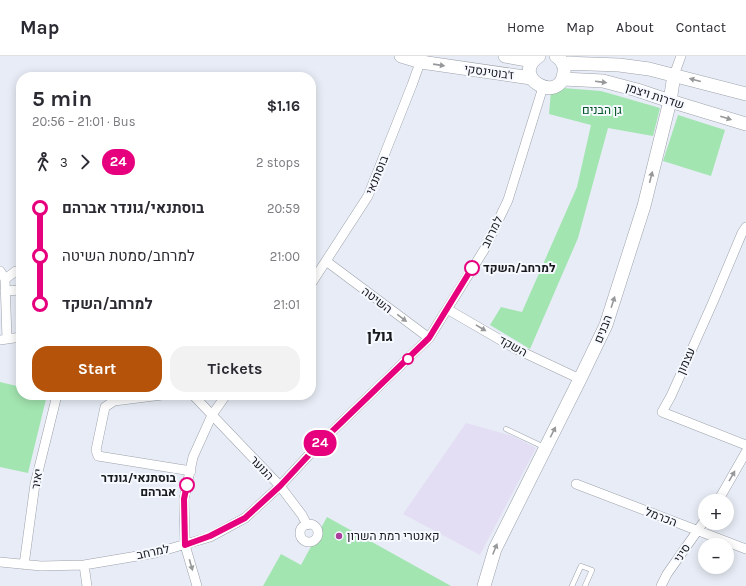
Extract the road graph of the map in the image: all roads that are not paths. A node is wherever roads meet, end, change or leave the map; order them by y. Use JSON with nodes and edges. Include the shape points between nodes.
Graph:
{"nodes":[{"id":1,"x":401,"y":56,"type":"edge"},
{"id":2,"x":505,"y":56,"type":"edge"},
{"id":3,"x":681,"y":56,"type":"edge"},
{"id":4,"x":422,"y":59,"type":"edge"},
{"id":5,"x":536,"y":59,"type":"edge"},
{"id":6,"x":559,"y":59,"type":"edge"},
{"id":7,"x":674,"y":74,"type":"junction"},
{"id":8,"x":531,"y":78,"type":"junction"},
{"id":9,"x":562,"y":79,"type":"junction"},
{"id":10,"x":543,"y":87,"type":"junction"},
{"id":11,"x":746,"y":94,"type":"edge"},
{"id":12,"x":670,"y":102,"type":"junction"},
{"id":13,"x":746,"y":124,"type":"edge"},
{"id":14,"x":746,"y":227,"type":"edge"},
{"id":15,"x":326,"y":261,"type":"junction"},
{"id":16,"x":0,"y":271,"type":"edge"},
{"id":17,"x":16,"y":271,"type":"edge"},
{"id":18,"x":316,"y":276,"type":"edge"},
{"id":19,"x":5,"y":280,"type":"junction"},
{"id":20,"x":16,"y":290,"type":"edge"},
{"id":21,"x":5,"y":291,"type":"junction"},
{"id":22,"x":447,"y":309,"type":"junction"},
{"id":23,"x":16,"y":338,"type":"edge"},
{"id":24,"x":429,"y":338,"type":"junction"},
{"id":25,"x":4,"y":339,"type":"edge"},
{"id":26,"x":580,"y":379,"type":"junction"},
{"id":27,"x":56,"y":400,"type":"edge"},
{"id":28,"x":128,"y":400,"type":"edge"},
{"id":29,"x":198,"y":400,"type":"edge"},
{"id":30,"x":222,"y":400,"type":"edge"},
{"id":31,"x":212,"y":415,"type":"junction"},
{"id":32,"x":506,"y":429,"type":"dead end"},
{"id":33,"x":746,"y":445,"type":"edge"},
{"id":34,"x":545,"y":448,"type":"junction"},
{"id":35,"x":746,"y":452,"type":"edge"},
{"id":36,"x":191,"y":471,"type":"junction"},
{"id":37,"x":576,"y":484,"type":"dead end"},
{"id":38,"x":280,"y":486,"type":"junction"},
{"id":39,"x":722,"y":494,"type":"edge"},
{"id":40,"x":307,"y":525,"type":"dead end"},
{"id":41,"x":697,"y":530,"type":"junction"},
{"id":42,"x":185,"y":545,"type":"junction"},
{"id":43,"x":746,"y":549,"type":"edge"},
{"id":44,"x":0,"y":562,"type":"edge"},
{"id":45,"x":24,"y":565,"type":"junction"},
{"id":46,"x":84,"y":565,"type":"junction"},
{"id":47,"x":87,"y":586,"type":"edge"},
{"id":48,"x":197,"y":586,"type":"edge"},
{"id":49,"x":484,"y":586,"type":"edge"},
{"id":50,"x":572,"y":586,"type":"edge"},
{"id":51,"x":585,"y":586,"type":"edge"},
{"id":52,"x":661,"y":586,"type":"edge"}],
"edges":[{"from":1,"to":4,"type":"street","name":"ז'בוטינסקי"},
{"from":2,"to":5,"type":"street","name":"ז'בוטינסקי"},
{"from":3,"to":7,"type":"street","name":"הבנים"},
{"from":4,"to":8,"type":"street","name":"ז'בוטינסקי","one_way":true},
{"from":4,"to":15,"type":"street","name":"בוסתנאי","via":[[368,196]]},
{"from":5,"to":8,"type":"street","via":[[530,66]]},
{"from":6,"to":7,"type":"street","name":"שדרות ויצמן","via":[[619,64]]},
{"from":6,"to":9,"type":"street","via":[[564,74]]},
{"from":11,"to":7,"type":"street","name":"שדרות ויצמן","one_way":true},
{"from":7,"to":12,"type":"street","name":"הבנים"},
{"from":8,"to":10,"type":"street","via":[[538,86]]},
{"from":9,"to":10,"type":"street","via":[[554,86]]},
{"from":9,"to":12,"type":"street","name":"שדרות ויצמן","one_way":true,"via":[[603,81]]},
{"from":10,"to":22,"type":"street","name":"למרחב","via":[[508,200],[484,250]]},
{"from":12,"to":13,"type":"street","name":"שדרות ויצמן","one_way":true},
{"from":26,"to":12,"type":"street","name":"הבנים","one_way":true,"via":[[606,325],[644,206]]},
{"from":14,"to":33,"type":"street","name":"עצמון","via":[[662,412]]},
{"from":15,"to":18,"type":"street","name":"בוסתנאי"},
{"from":15,"to":24,"type":"street","name":"השיטה","one_way":true},
{"from":16,"to":19,"type":"street"},
{"from":17,"to":19,"type":"street"},
{"from":19,"to":21,"type":"street"},
{"from":20,"to":21,"type":"street"},
{"from":21,"to":25,"type":"street"},
{"from":22,"to":24,"type":"street","name":"למרחב"},
{"from":22,"to":26,"type":"street","name":"השקד","one_way":true,"via":[[516,349]]},
{"from":23,"to":25,"type":"street"},
{"from":24,"to":38,"type":"street","name":"למרחב","via":[[321,442]]},
{"from":34,"to":26,"type":"street","name":"הבנים","one_way":true},
{"from":27,"to":45,"type":"street","name":"יאיר","via":[[35,484]]},
{"from":28,"to":36,"type":"street","via":[[114,402],[105,407],[96,450],[98,456]]},
{"from":29,"to":31,"type":"street","name":"הנוער"},
{"from":30,"to":31,"type":"street"},
{"from":31,"to":36,"type":"street","via":[[193,457]]},
{"from":31,"to":38,"type":"street","name":"הנוער"},
{"from":32,"to":34,"type":"lane"},
{"from":49,"to":34,"type":"street","name":"הבנים","one_way":true,"via":[[495,549]]},
{"from":39,"to":35,"type":"street","one_way":true},
{"from":36,"to":42,"type":"street","via":[[184,499]]},
{"from":37,"to":41,"type":"street","name":"הכרמל"},
{"from":38,"to":40,"type":"street","name":"הנוער"},
{"from":38,"to":42,"type":"street","name":"למרחב","via":[[245,518],[210,536]]},
{"from":41,"to":43,"type":"street","name":"הכרמל"},
{"from":41,"to":52,"type":"street","name":"סיני"},
{"from":42,"to":46,"type":"street","name":"למרחב","via":[[155,553]]},
{"from":42,"to":48,"type":"street","one_way":true},
{"from":44,"to":45,"type":"street","name":"למרחב"},
{"from":45,"to":46,"type":"street","name":"למרחב"},
{"from":46,"to":47,"type":"street"},
{"from":50,"to":51,"type":"lane","via":[[581,566],[592,570]]}]}
